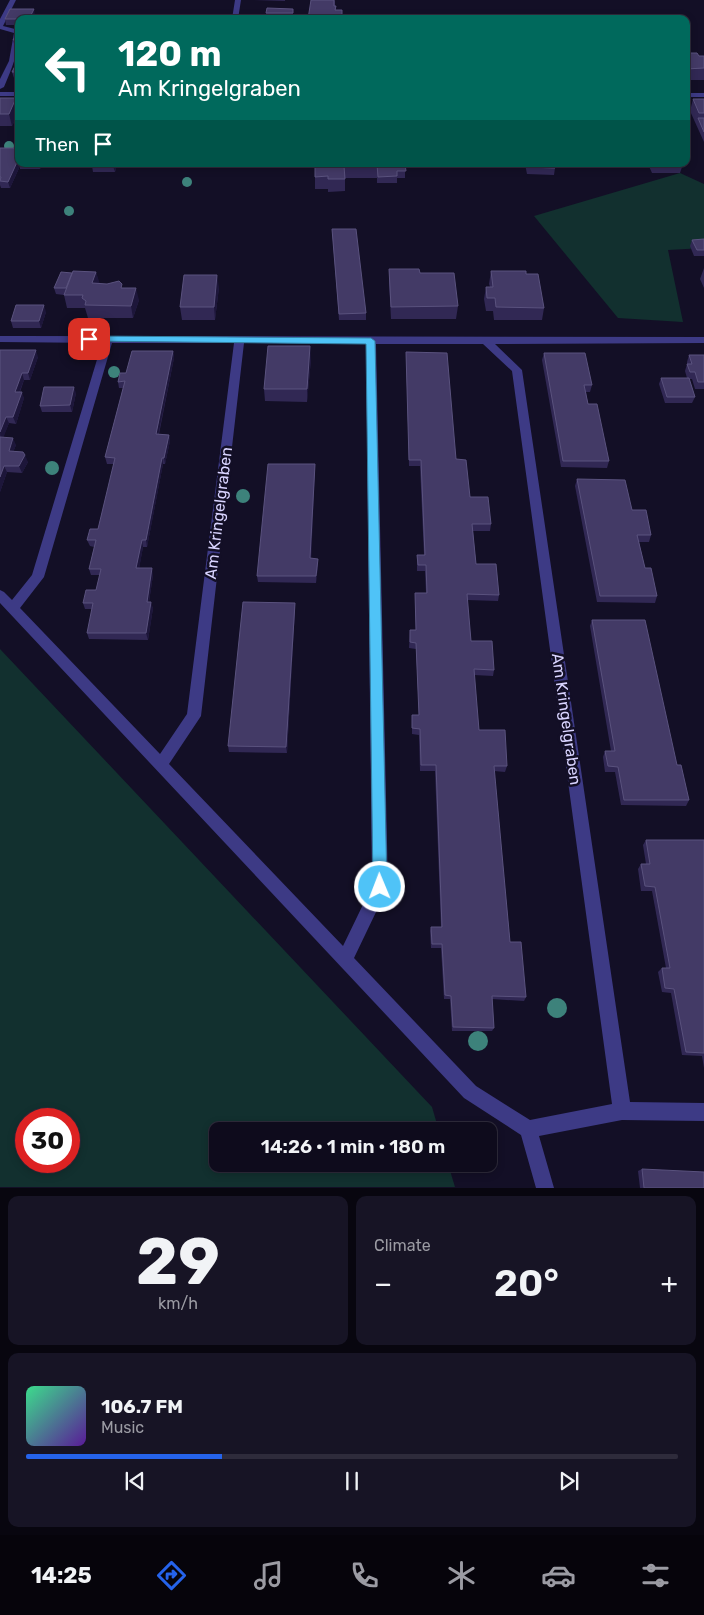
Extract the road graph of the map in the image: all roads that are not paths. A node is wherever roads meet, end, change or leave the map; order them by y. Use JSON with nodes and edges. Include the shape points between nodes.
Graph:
{"nodes":[{"id":1,"x":13,"y":0,"type":"edge"},
{"id":2,"x":238,"y":0,"type":"edge"},
{"id":3,"x":236,"y":15,"type":"edge"},
{"id":4,"x":0,"y":26,"type":"edge"},
{"id":5,"x":15,"y":31,"type":"edge"},
{"id":6,"x":15,"y":46,"type":"edge"},
{"id":7,"x":0,"y":87,"type":"edge"},
{"id":8,"x":0,"y":94,"type":"edge"},
{"id":9,"x":15,"y":94,"type":"edge"},
{"id":10,"x":690,"y":95,"type":"edge"},
{"id":11,"x":704,"y":95,"type":"edge"},
{"id":12,"x":0,"y":339,"type":"edge"},
{"id":13,"x":108,"y":339,"type":"junction"},
{"id":14,"x":239,"y":340,"type":"junction"},
{"id":15,"x":485,"y":340,"type":"junction"},
{"id":16,"x":704,"y":340,"type":"edge"},
{"id":17,"x":371,"y":341,"type":"junction"},
{"id":18,"x":0,"y":595,"type":"edge"},
{"id":19,"x":13,"y":608,"type":"junction"},
{"id":20,"x":161,"y":765,"type":"junction"},
{"id":21,"x":345,"y":959,"type":"junction"},
{"id":22,"x":622,"y":1111,"type":"junction"},
{"id":23,"x":704,"y":1112,"type":"edge"},
{"id":24,"x":528,"y":1129,"type":"junction"},
{"id":25,"x":545,"y":1188,"type":"edge"}],
"edges":[{"from":1,"to":4,"type":"street"},
{"from":2,"to":3,"type":"street"},
{"from":4,"to":5,"type":"street"},
{"from":6,"to":7,"type":"street"},
{"from":8,"to":9,"type":"street"},
{"from":10,"to":11,"type":"street"},
{"from":12,"to":13,"type":"street"},
{"from":13,"to":14,"type":"street"},
{"from":13,"to":19,"type":"street","via":[[38,577]]},
{"from":14,"to":17,"type":"street"},
{"from":14,"to":20,"type":"street","name":"Am Kringelgraben","via":[[194,716]]},
{"from":15,"to":16,"type":"street"},
{"from":15,"to":17,"type":"street"},
{"from":15,"to":22,"type":"street","name":"Am Kringelgraben","via":[[518,370]]},
{"from":17,"to":21,"type":"street","via":[[380,887]]},
{"from":18,"to":19,"type":"street"},
{"from":19,"to":20,"type":"street"},
{"from":20,"to":21,"type":"street"},
{"from":21,"to":24,"type":"street","via":[[470,1092]]},
{"from":22,"to":23,"type":"street"},
{"from":22,"to":24,"type":"street"},
{"from":24,"to":25,"type":"street"}]}
